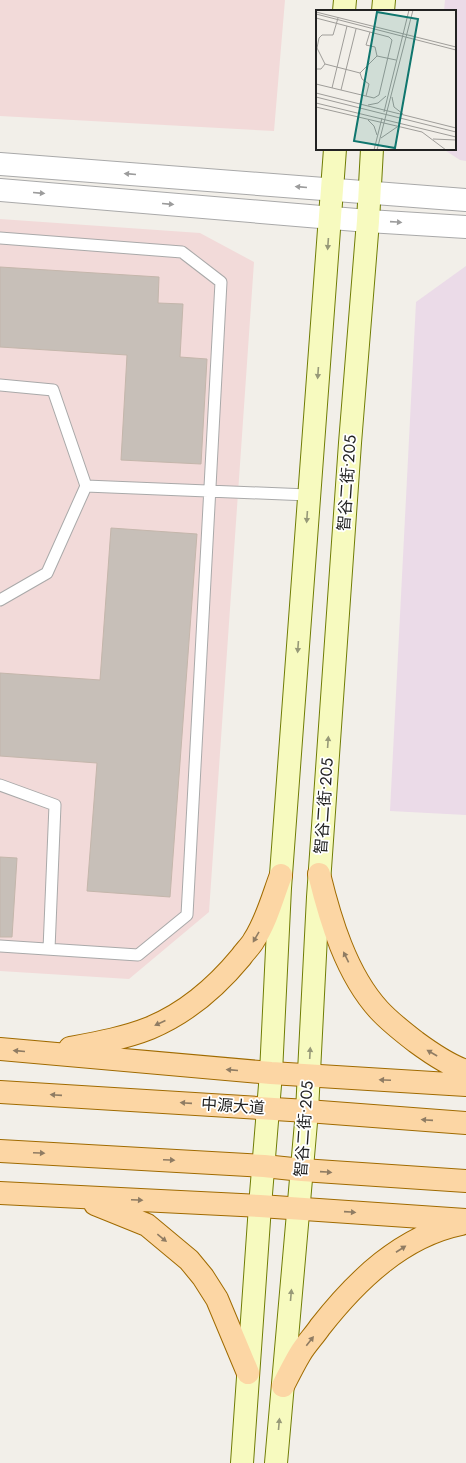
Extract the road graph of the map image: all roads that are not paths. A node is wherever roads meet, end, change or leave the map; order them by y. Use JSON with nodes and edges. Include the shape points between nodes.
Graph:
{"nodes":[{"id":1,"x":345,"y":0,"type":"edge"},
{"id":2,"x":384,"y":0,"type":"edge"},
{"id":3,"x":344,"y":10,"type":"edge"},
{"id":4,"x":383,"y":10,"type":"edge"},
{"id":5,"x":335,"y":150,"type":"edge"},
{"id":6,"x":372,"y":150,"type":"edge"},
{"id":7,"x":0,"y":164,"type":"edge"},
{"id":8,"x":0,"y":190,"type":"edge"},
{"id":9,"x":332,"y":190,"type":"junction"},
{"id":10,"x":369,"y":193,"type":"junction"},
{"id":11,"x":466,"y":200,"type":"edge"},
{"id":12,"x":330,"y":217,"type":"junction"},
{"id":13,"x":368,"y":221,"type":"junction"},
{"id":14,"x":466,"y":227,"type":"edge"},
{"id":15,"x":0,"y":238,"type":"edge"},
{"id":16,"x":0,"y":385,"type":"edge"},
{"id":17,"x":86,"y":486,"type":"junction"},
{"id":18,"x":210,"y":491,"type":"junction"},
{"id":19,"x":308,"y":495,"type":"junction"},
{"id":20,"x":0,"y":600,"type":"edge"},
{"id":21,"x":0,"y":785,"type":"edge"},
{"id":22,"x":319,"y":874,"type":"junction"},
{"id":23,"x":281,"y":875,"type":"junction"},
{"id":24,"x":0,"y":946,"type":"edge"},
{"id":25,"x":49,"y":950,"type":"junction"},
{"id":26,"x":0,"y":1049,"type":"edge"},
{"id":27,"x":45,"y":1053,"type":"junction"},
{"id":28,"x":466,"y":1071,"type":"edge"},
{"id":29,"x":271,"y":1073,"type":"junction"},
{"id":30,"x":309,"y":1075,"type":"junction"},
{"id":31,"x":466,"y":1085,"type":"edge"},
{"id":32,"x":0,"y":1092,"type":"edge"},
{"id":33,"x":268,"y":1109,"type":"junction"},
{"id":34,"x":307,"y":1111,"type":"junction"},
{"id":35,"x":466,"y":1123,"type":"edge"},
{"id":36,"x":0,"y":1151,"type":"edge"},
{"id":37,"x":264,"y":1166,"type":"junction"},
{"id":38,"x":302,"y":1170,"type":"junction"},
{"id":39,"x":466,"y":1181,"type":"edge"},
{"id":40,"x":0,"y":1193,"type":"edge"},
{"id":41,"x":77,"y":1197,"type":"junction"},
{"id":42,"x":260,"y":1206,"type":"junction"},
{"id":43,"x":298,"y":1209,"type":"junction"},
{"id":44,"x":466,"y":1220,"type":"edge"},
{"id":45,"x":466,"y":1223,"type":"edge"},
{"id":46,"x":248,"y":1373,"type":"junction"},
{"id":47,"x":283,"y":1386,"type":"junction"},
{"id":48,"x":242,"y":1463,"type":"edge"},
{"id":49,"x":276,"y":1463,"type":"edge"}],
"edges":[{"from":1,"to":3,"type":"main road"},
{"from":2,"to":4,"type":"main road"},
{"from":5,"to":9,"type":"main road"},
{"from":6,"to":10,"type":"main road","name":"智谷二街•205"},
{"from":9,"to":7,"type":"street","one_way":true},
{"from":8,"to":12,"type":"street","one_way":true},
{"from":9,"to":10,"type":"street"},
{"from":9,"to":12,"type":"main road"},
{"from":10,"to":11,"type":"street"},
{"from":10,"to":13,"type":"main road","name":"智谷二街•205"},
{"from":12,"to":13,"type":"street"},
{"from":12,"to":19,"type":"main road","one_way":true},
{"from":13,"to":14,"type":"street","one_way":true},
{"from":22,"to":13,"type":"main road","name":"智谷二街•205","one_way":true},
{"from":15,"to":18,"type":"lane","via":[[182,252],[221,282]]},
{"from":16,"to":17,"type":"lane","via":[[53,390]]},
{"from":17,"to":18,"type":"lane"},
{"from":17,"to":20,"type":"lane","via":[[48,573]]},
{"from":18,"to":19,"type":"lane"},
{"from":18,"to":25,"type":"lane","via":[[187,915],[138,955]]},
{"from":19,"to":23,"type":"main road","one_way":true},
{"from":21,"to":25,"type":"lane","via":[[55,805]]},
{"from":28,"to":22,"type":"main road","one_way":true,"via":[[426,1050],[378,1009],[339,943]]},
{"from":30,"to":22,"type":"main road","name":"智谷二街•205","one_way":true},
{"from":23,"to":27,"type":"main road","one_way":true,"via":[[254,941],[223,978],[205,993],[167,1020],[150,1028],[115,1039]]},
{"from":23,"to":29,"type":"main road"},
{"from":24,"to":25,"type":"lane"},
{"from":27,"to":26,"type":"main road","one_way":true},
{"from":29,"to":27,"type":"main road","one_way":true},
{"from":29,"to":30,"type":"main road"},
{"from":29,"to":33,"type":"main road"},
{"from":31,"to":30,"type":"main road","one_way":true},
{"from":30,"to":34,"type":"main road","name":"智谷二街•205"},
{"from":33,"to":32,"type":"main road","name":"中源大道","one_way":true},
{"from":33,"to":34,"type":"main road","name":"中源大道"},
{"from":33,"to":37,"type":"main road"},
{"from":35,"to":34,"type":"main road","name":"中源大道","one_way":true},
{"from":34,"to":38,"type":"main road","name":"智谷二街•205"},
{"from":36,"to":37,"type":"main road","one_way":true},
{"from":37,"to":38,"type":"main road"},
{"from":37,"to":42,"type":"main road"},
{"from":38,"to":39,"type":"main road","one_way":true},
{"from":38,"to":43,"type":"main road","name":"智谷二街•205"},
{"from":40,"to":41,"type":"main road"},
{"from":41,"to":42,"type":"main road","one_way":true},
{"from":41,"to":46,"type":"main road","one_way":true,"via":[[147,1226],[189,1260],[217,1299]]},
{"from":42,"to":43,"type":"main road"},
{"from":42,"to":46,"type":"main road"},
{"from":43,"to":44,"type":"main road","one_way":true},
{"from":47,"to":43,"type":"main road","name":"智谷二街•205","one_way":true},
{"from":47,"to":45,"type":"main road","one_way":true,"via":[[300,1353],[355,1286],[402,1248],[444,1227]]},
{"from":46,"to":48,"type":"main road"},
{"from":49,"to":47,"type":"main road","name":"智谷二街•205","one_way":true}]}
